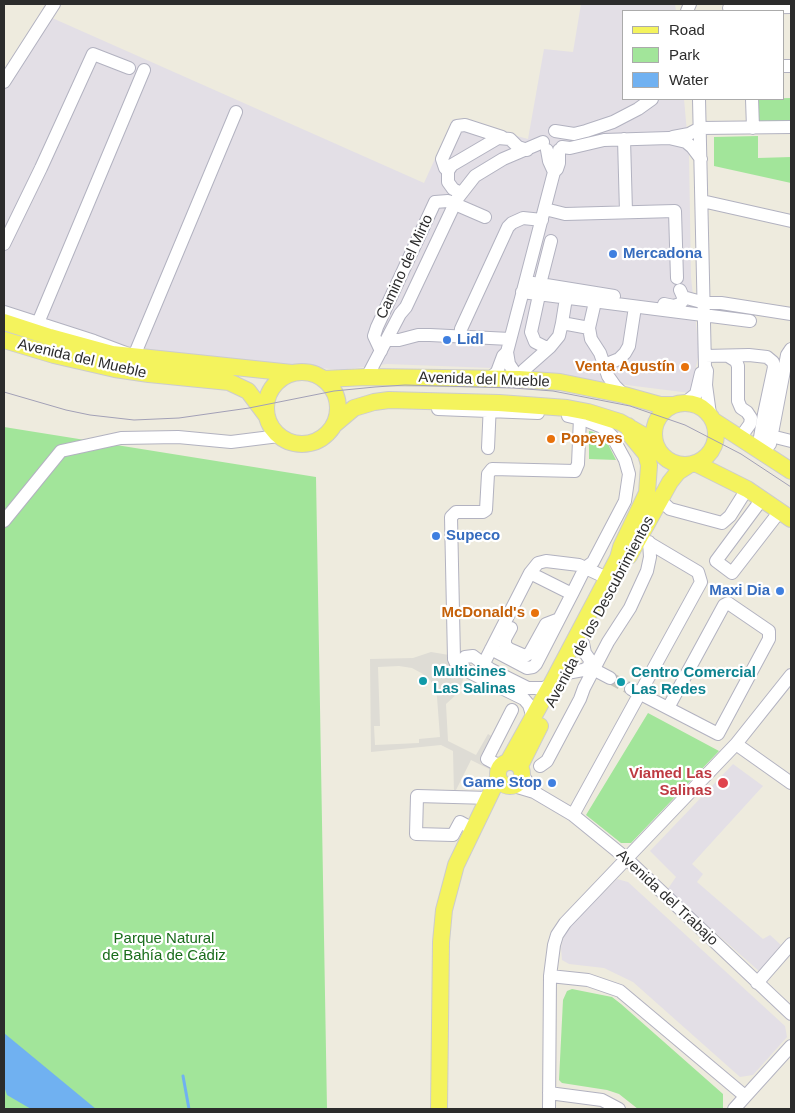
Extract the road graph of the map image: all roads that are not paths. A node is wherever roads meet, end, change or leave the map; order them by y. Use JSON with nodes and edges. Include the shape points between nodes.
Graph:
{"nodes":[{"id":1,"x":54,"y":4,"type":"edge"},
{"id":2,"x":791,"y":7,"type":"edge"},
{"id":3,"x":729,"y":8,"type":"edge"},
{"id":4,"x":129,"y":68,"type":"dead end"},
{"id":5,"x":144,"y":70,"type":"dead end"},
{"id":6,"x":4,"y":82,"type":"edge"},
{"id":7,"x":651,"y":100,"type":"edge"},
{"id":8,"x":699,"y":100,"type":"edge"},
{"id":9,"x":752,"y":100,"type":"edge"},
{"id":10,"x":236,"y":112,"type":"dead end"},
{"id":11,"x":791,"y":127,"type":"edge"},
{"id":12,"x":700,"y":128,"type":"junction"},
{"id":13,"x":753,"y":128,"type":"junction"},
{"id":14,"x":574,"y":134,"type":"junction"},
{"id":15,"x":502,"y":137,"type":"junction"},
{"id":16,"x":669,"y":138,"type":"junction"},
{"id":17,"x":624,"y":139,"type":"junction"},
{"id":18,"x":604,"y":140,"type":"junction"},
{"id":19,"x":553,"y":147,"type":"junction"},
{"id":20,"x":527,"y":150,"type":"junction"},
{"id":21,"x":701,"y":159,"type":"junction"},
{"id":22,"x":448,"y":171,"type":"junction"},
{"id":23,"x":458,"y":199,"type":"junction"},
{"id":24,"x":702,"y":201,"type":"junction"},
{"id":25,"x":626,"y":212,"type":"junction"},
{"id":26,"x":543,"y":215,"type":"junction"},
{"id":27,"x":485,"y":217,"type":"dead end"},
{"id":28,"x":791,"y":221,"type":"edge"},
{"id":29,"x":550,"y":241,"type":"dead end"},
{"id":30,"x":4,"y":244,"type":"edge"},
{"id":31,"x":524,"y":287,"type":"junction"},
{"id":32,"x":680,"y":289,"type":"junction"},
{"id":33,"x":539,"y":290,"type":"junction"},
{"id":34,"x":566,"y":298,"type":"junction"},
{"id":35,"x":595,"y":302,"type":"junction"},
{"id":36,"x":705,"y":303,"type":"junction"},
{"id":37,"x":635,"y":307,"type":"junction"},
{"id":38,"x":4,"y":312,"type":"edge"},
{"id":39,"x":791,"y":314,"type":"edge"},
{"id":40,"x":705,"y":316,"type":"junction"},
{"id":41,"x":750,"y":321,"type":"dead end"},
{"id":42,"x":4,"y":322,"type":"edge"},
{"id":43,"x":562,"y":323,"type":"junction"},
{"id":44,"x":35,"y":328,"type":"junction"},
{"id":45,"x":589,"y":328,"type":"junction"},
{"id":46,"x":460,"y":337,"type":"junction"},
{"id":47,"x":4,"y":340,"type":"edge"},
{"id":48,"x":384,"y":345,"type":"junction"},
{"id":49,"x":508,"y":345,"type":"junction"},
{"id":50,"x":550,"y":347,"type":"junction"},
{"id":51,"x":791,"y":349,"type":"edge"},
{"id":52,"x":134,"y":356,"type":"junction"},
{"id":53,"x":728,"y":356,"type":"junction"},
{"id":54,"x":705,"y":362,"type":"junction"},
{"id":55,"x":604,"y":364,"type":"junction"},
{"id":56,"x":292,"y":373,"type":"junction"},
{"id":57,"x":366,"y":377,"type":"junction"},
{"id":58,"x":323,"y":379,"type":"junction"},
{"id":59,"x":489,"y":379,"type":"junction"},
{"id":60,"x":519,"y":379,"type":"junction"},
{"id":61,"x":624,"y":395,"type":"junction"},
{"id":62,"x":679,"y":403,"type":"junction"},
{"id":63,"x":490,"y":407,"type":"junction"},
{"id":64,"x":747,"y":412,"type":"junction"},
{"id":65,"x":764,"y":414,"type":"junction"},
{"id":66,"x":266,"y":415,"type":"junction"},
{"id":67,"x":580,"y":418,"type":"junction"},
{"id":68,"x":712,"y":418,"type":"junction"},
{"id":69,"x":335,"y":424,"type":"junction"},
{"id":70,"x":628,"y":426,"type":"junction"},
{"id":71,"x":279,"y":436,"type":"junction"},
{"id":72,"x":771,"y":436,"type":"junction"},
{"id":73,"x":740,"y":438,"type":"junction"},
{"id":74,"x":791,"y":441,"type":"edge"},
{"id":75,"x":488,"y":448,"type":"dead end"},
{"id":76,"x":659,"y":450,"type":"junction"},
{"id":77,"x":761,"y":451,"type":"junction"},
{"id":78,"x":692,"y":464,"type":"junction"},
{"id":79,"x":791,"y":472,"type":"edge"},
{"id":80,"x":747,"y":489,"type":"junction"},
{"id":81,"x":762,"y":499,"type":"junction"},
{"id":82,"x":660,"y":500,"type":"junction"},
{"id":83,"x":676,"y":511,"type":"junction"},
{"id":84,"x":785,"y":515,"type":"edge"},
{"id":85,"x":4,"y":521,"type":"edge"},
{"id":86,"x":645,"y":534,"type":"junction"},
{"id":87,"x":618,"y":558,"type":"junction"},
{"id":88,"x":585,"y":568,"type":"junction"},
{"id":89,"x":534,"y":575,"type":"junction"},
{"id":90,"x":607,"y":578,"type":"junction"},
{"id":91,"x":572,"y":594,"type":"junction"},
{"id":92,"x":559,"y":619,"type":"junction"},
{"id":93,"x":583,"y":644,"type":"junction"},
{"id":94,"x":491,"y":649,"type":"junction"},
{"id":95,"x":484,"y":664,"type":"junction"},
{"id":96,"x":591,"y":668,"type":"junction"},
{"id":97,"x":463,"y":669,"type":"junction"},
{"id":98,"x":567,"y":673,"type":"junction"},
{"id":99,"x":791,"y":675,"type":"edge"},
{"id":100,"x":610,"y":678,"type":"tunnel mouth"},
{"id":101,"x":551,"y":685,"type":"junction"},
{"id":102,"x":636,"y":691,"type":"junction"},
{"id":103,"x":668,"y":708,"type":"junction"},
{"id":104,"x":512,"y":710,"type":"dead end"},
{"id":105,"x":533,"y":718,"type":"junction"},
{"id":106,"x":736,"y":744,"type":"junction"},
{"id":107,"x":540,"y":766,"type":"dead end"},
{"id":108,"x":510,"y":774,"type":"junction"},
{"id":109,"x":791,"y":784,"type":"edge"},
{"id":110,"x":490,"y":798,"type":"junction"},
{"id":111,"x":573,"y":815,"type":"junction"},
{"id":112,"x":473,"y":829,"type":"junction"},
{"id":113,"x":627,"y":859,"type":"junction"},
{"id":114,"x":791,"y":944,"type":"edge"},
{"id":115,"x":550,"y":976,"type":"junction"},
{"id":116,"x":757,"y":983,"type":"junction"},
{"id":117,"x":791,"y":1014,"type":"edge"},
{"id":118,"x":791,"y":1046,"type":"edge"},
{"id":119,"x":549,"y":1093,"type":"junction"},
{"id":120,"x":746,"y":1096,"type":"junction"},
{"id":121,"x":439,"y":1109,"type":"edge"},
{"id":122,"x":449,"y":1109,"type":"edge"},
{"id":123,"x":549,"y":1109,"type":"edge"},
{"id":124,"x":620,"y":1109,"type":"edge"},
{"id":125,"x":734,"y":1109,"type":"edge"}],
"edges":[{"from":1,"to":6,"type":"street"},
{"from":2,"to":3,"type":"street"},
{"from":4,"to":30,"type":"street","via":[[93,54]]},
{"from":5,"to":44,"type":"street"},
{"from":7,"to":14,"type":"street","via":[[613,122]]},
{"from":8,"to":12,"type":"street"},
{"from":9,"to":13,"type":"street"},
{"from":10,"to":52,"type":"street"},
{"from":11,"to":13,"type":"street"},
{"from":12,"to":13,"type":"street"},
{"from":12,"to":16,"type":"street"},
{"from":12,"to":21,"type":"street"},
{"from":14,"to":18,"type":"street"},
{"from":14,"to":19,"type":"street","via":[[555,131],[563,139]]},
{"from":15,"to":20,"type":"street"},
{"from":15,"to":22,"type":"street","via":[[452,165]]},
{"from":15,"to":22,"type":"street","via":[[465,125],[457,126],[442,159]]},
{"from":16,"to":17,"type":"street"},
{"from":16,"to":21,"type":"street","via":[[686,142]]},
{"from":17,"to":18,"type":"street"},
{"from":17,"to":25,"type":"street"},
{"from":18,"to":19,"type":"street","via":[[570,148]]},
{"from":19,"to":20,"type":"street"},
{"from":19,"to":26,"type":"street","via":[[559,163]]},
{"from":20,"to":23,"type":"street","via":[[503,159],[475,176]]},
{"from":21,"to":24,"type":"street"},
{"from":22,"to":23,"type":"street","via":[[448,182]]},
{"from":23,"to":27,"type":"street"},
{"from":23,"to":48,"type":"street"},
{"from":23,"to":48,"type":"street","name":"Camino del Mirto","via":[[436,202],[377,327],[374,336]]},
{"from":24,"to":28,"type":"street"},
{"from":24,"to":36,"type":"street"},
{"from":25,"to":26,"type":"street"},
{"from":25,"to":32,"type":"street","via":[[675,211]]},
{"from":26,"to":31,"type":"street"},
{"from":26,"to":46,"type":"street","via":[[523,218],[508,227],[461,328]]},
{"from":29,"to":33,"type":"street"},
{"from":31,"to":33,"type":"street"},
{"from":31,"to":49,"type":"street"},
{"from":32,"to":33,"type":"street","via":[[682,302],[674,306]]},
{"from":32,"to":36,"type":"street"},
{"from":33,"to":34,"type":"street"},
{"from":33,"to":50,"type":"street","via":[[531,332],[536,342]]},
{"from":34,"to":35,"type":"street"},
{"from":34,"to":43,"type":"street"},
{"from":35,"to":37,"type":"street"},
{"from":35,"to":45,"type":"street"},
{"from":36,"to":39,"type":"street"},
{"from":36,"to":40,"type":"street"},
{"from":37,"to":40,"type":"street"},
{"from":37,"to":55,"type":"street","via":[[629,346],[619,359]]},
{"from":38,"to":44,"type":"street"},
{"from":40,"to":41,"type":"street"},
{"from":40,"to":54,"type":"street"},
{"from":42,"to":44,"type":"main road","name":"Avenida del Mueble"},
{"from":43,"to":45,"type":"street"},
{"from":43,"to":50,"type":"street","via":[[559,336]]},
{"from":44,"to":52,"type":"main road","name":"Avenida del Mueble","via":[[112,354]]},
{"from":45,"to":55,"type":"street"},
{"from":46,"to":48,"type":"street","via":[[418,336]]},
{"from":46,"to":49,"type":"street"},
{"from":47,"to":66,"type":"main road","name":"Avenida del Mueble","via":[[115,369],[229,382],[248,391]]},
{"from":48,"to":57,"type":"street"},
{"from":49,"to":59,"type":"street","via":[[498,372]]},
{"from":49,"to":60,"type":"street","via":[[509,364]]},
{"from":50,"to":60,"type":"street","via":[[524,370]]},
{"from":51,"to":72,"type":"street"},
{"from":52,"to":56,"type":"main road","name":"Avenida del Mueble"},
{"from":53,"to":54,"type":"street"},
{"from":53,"to":64,"type":"street","via":[[738,366],[738,401]]},
{"from":53,"to":65,"type":"street","via":[[749,355],[773,362]]},
{"from":54,"to":62,"type":"street","via":[[696,394]]},
{"from":54,"to":68,"type":"street"},
{"from":55,"to":61,"type":"street","via":[[611,381]]},
{"from":56,"to":58,"type":"main road","via":[[308,373]]},
{"from":56,"to":66,"type":"main road","via":[[272,387]]},
{"from":57,"to":58,"type":"main road","name":"Avenida del Mueble"},
{"from":57,"to":59,"type":"main road","name":"Avenida del Mueble"},
{"from":58,"to":69,"type":"main road","via":[[336,397],[338,415]]},
{"from":59,"to":60,"type":"main road","name":"Avenida del Mueble"},
{"from":60,"to":61,"type":"main road","name":"Avenida del Mueble","via":[[560,382]]},
{"from":61,"to":62,"type":"main road","name":"Avenida del Mueble","via":[[660,405]]},
{"from":62,"to":68,"type":"main road","via":[[700,405]]},
{"from":62,"to":76,"type":"main road","via":[[663,411],[656,422],[654,435]]},
{"from":63,"to":67,"type":"street"},
{"from":63,"to":69,"type":"main road","name":"Avenida del Mueble","via":[[389,400],[354,408]]},
{"from":63,"to":70,"type":"main road","name":"Avenida del Mueble","via":[[581,410]]},
{"from":63,"to":75,"type":"street"},
{"from":64,"to":65,"type":"street"},
{"from":64,"to":73,"type":"street","via":[[751,421]]},
{"from":65,"to":77,"type":"street"},
{"from":66,"to":71,"type":"main road"},
{"from":67,"to":88,"type":"street","via":[[602,427],[612,436],[629,474],[625,500],[594,562]]},
{"from":67,"to":97,"type":"street","via":[[575,471],[492,469],[488,474],[486,510],[456,512],[451,517],[454,659],[456,666]]},
{"from":68,"to":73,"type":"main road"},
{"from":68,"to":78,"type":"main road","via":[[717,434],[714,446],[706,457]]},
{"from":69,"to":71,"type":"main road","via":[[323,438],[305,445]]},
{"from":70,"to":76,"type":"main road","name":"Avenida del Mueble","via":[[648,438]]},
{"from":70,"to":87,"type":"main road","name":"Avenida de los Descubrimientos","via":[[632,437],[646,454],[649,479],[644,500]]},
{"from":71,"to":85,"type":"street","via":[[231,442],[178,437],[121,438],[61,451]]},
{"from":72,"to":74,"type":"street"},
{"from":72,"to":77,"type":"street","via":[[770,444]]},
{"from":73,"to":77,"type":"main road"},
{"from":76,"to":78,"type":"main road","via":[[670,461]]},
{"from":76,"to":87,"type":"main road","name":"Avenida de los Descubrimientos","via":[[661,466],[650,500]]},
{"from":77,"to":79,"type":"main road"},
{"from":78,"to":80,"type":"main road"},
{"from":78,"to":82,"type":"main road","name":"Avenida de los Descubrimientos","via":[[678,472]]},
{"from":80,"to":81,"type":"main road"},
{"from":80,"to":83,"type":"street","via":[[722,523]]},
{"from":81,"to":84,"type":"main road"},
{"from":81,"to":84,"type":"street","via":[[716,561],[732,573]]},
{"from":82,"to":83,"type":"street"},
{"from":82,"to":86,"type":"main road","name":"Avenida de los Descubrimientos"},
{"from":83,"to":86,"type":"street"},
{"from":86,"to":93,"type":"main road","name":"Avenida de los Descubrimientos"},
{"from":86,"to":96,"type":"street","via":[[650,557],[647,571],[630,608]]},
{"from":86,"to":102,"type":"street","via":[[698,572],[701,578]]},
{"from":87,"to":90,"type":"main road","name":"Avenida de los Descubrimientos"},
{"from":88,"to":89,"type":"street","via":[[542,561],[535,566]]},
{"from":88,"to":90,"type":"street"},
{"from":88,"to":91,"type":"street"},
{"from":89,"to":91,"type":"street"},
{"from":89,"to":92,"type":"street","via":[[505,645],[521,656],[527,655],[546,624]]},
{"from":89,"to":94,"type":"street"},
{"from":90,"to":101,"type":"main road","name":"Avenida de los Descubrimientos"},
{"from":91,"to":92,"type":"street"},
{"from":92,"to":94,"type":"street","via":[[533,667],[527,668]]},
{"from":93,"to":96,"type":"street"},
{"from":93,"to":98,"type":"main road","name":"Avenida de los Descubrimientos"},
{"from":94,"to":95,"type":"street"},
{"from":95,"to":97,"type":"street","via":[[468,656],[462,661]]},
{"from":95,"to":101,"type":"street","via":[[528,688]]},
{"from":96,"to":98,"type":"street"},
{"from":96,"to":100,"type":"street"},
{"from":96,"to":107,"type":"street","via":[[580,699],[547,761]]},
{"from":97,"to":105,"type":"street","via":[[524,699]]},
{"from":98,"to":108,"type":"main road","name":"Avenida de los Descubrimientos"},
{"from":99,"to":106,"type":"street"},
{"from":101,"to":105,"type":"main road","name":"Avenida de los Descubrimientos"},
{"from":102,"to":103,"type":"street"},
{"from":102,"to":111,"type":"street"},
{"from":103,"to":103,"type":"street","via":[[718,734],[769,639],[769,631],[728,603],[724,605]]},
{"from":104,"to":108,"type":"street","via":[[487,759]]},
{"from":105,"to":108,"type":"main road","name":"Avenida de los Descubrimientos"},
{"from":106,"to":109,"type":"street"},
{"from":106,"to":113,"type":"street"},
{"from":108,"to":110,"type":"main road","name":"Avenida de los Descubrimientos"},
{"from":108,"to":111,"type":"street","name":"Avenida del Trabajo"},
{"from":108,"to":122,"type":"main road","name":"Avenida de los Descubrimientos","via":[[463,875],[455,905]]},
{"from":110,"to":112,"type":"main road","name":"Avenida de los Descubrimientos"},
{"from":110,"to":112,"type":"street","via":[[417,796],[416,834],[453,835],[460,822]]},
{"from":111,"to":113,"type":"street","name":"Avenida del Trabajo"},
{"from":112,"to":121,"type":"main road","name":"Avenida de los Descubrimientos","via":[[456,865],[444,910]]},
{"from":113,"to":115,"type":"street","via":[[557,935]]},
{"from":113,"to":116,"type":"street","name":"Avenida del Trabajo"},
{"from":114,"to":116,"type":"street"},
{"from":115,"to":119,"type":"street"},
{"from":115,"to":120,"type":"street","via":[[588,980],[620,991]]},
{"from":116,"to":117,"type":"street","name":"Avenida del Trabajo"},
{"from":118,"to":120,"type":"street"},
{"from":119,"to":123,"type":"street"},
{"from":119,"to":124,"type":"street","via":[[586,1096]]},
{"from":120,"to":125,"type":"street"}]}
